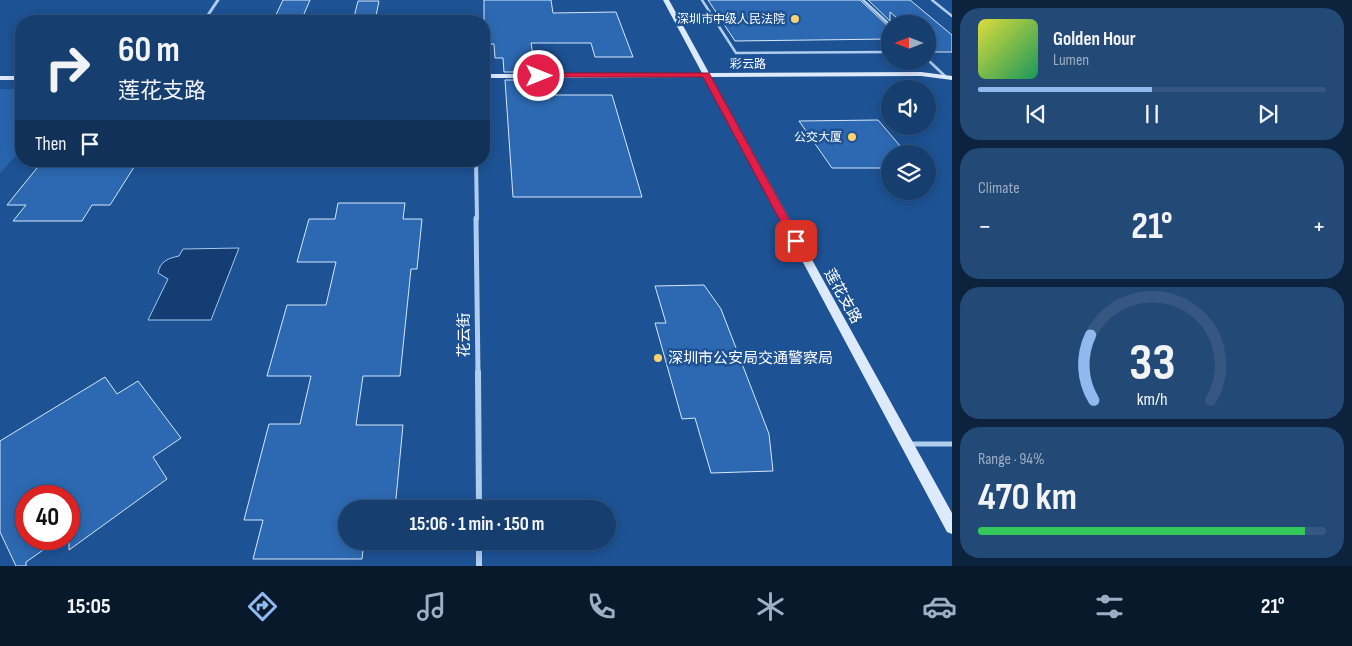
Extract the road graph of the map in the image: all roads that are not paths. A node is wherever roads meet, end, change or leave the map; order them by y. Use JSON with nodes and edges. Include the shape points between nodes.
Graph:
{"nodes":[{"id":1,"x":218,"y":0,"type":"edge"},
{"id":2,"x":666,"y":0,"type":"edge"},
{"id":3,"x":702,"y":0,"type":"edge"},
{"id":4,"x":863,"y":0,"type":"edge"},
{"id":5,"x":932,"y":0,"type":"edge"},
{"id":6,"x":208,"y":15,"type":"edge"},
{"id":7,"x":952,"y":16,"type":"edge"},
{"id":8,"x":881,"y":17,"type":"edge"},
{"id":9,"x":881,"y":52,"type":"edge"},
{"id":10,"x":936,"y":66,"type":"edge"},
{"id":11,"x":706,"y":75,"type":"junction"},
{"id":12,"x":490,"y":76,"type":"edge"},
{"id":13,"x":949,"y":77,"type":"edge"},
{"id":14,"x":0,"y":78,"type":"edge"},
{"id":15,"x":15,"y":78,"type":"edge"},
{"id":16,"x":476,"y":167,"type":"edge"},
{"id":17,"x":907,"y":444,"type":"junction"},
{"id":18,"x":952,"y":444,"type":"edge"},
{"id":19,"x":479,"y":500,"type":"edge"},
{"id":20,"x":952,"y":527,"type":"edge"},
{"id":21,"x":479,"y":550,"type":"edge"},
{"id":22,"x":479,"y":566,"type":"edge"}],
"edges":[{"from":1,"to":6,"type":"street"},
{"from":2,"to":11,"type":"main road","name":"莲花支路"},
{"from":3,"to":9,"type":"lane","via":[[736,54]]},
{"from":4,"to":8,"type":"lane"},
{"from":5,"to":7,"type":"lane"},
{"from":10,"to":13,"type":"lane"},
{"from":11,"to":12,"type":"main road","name":"彩云路"},
{"from":11,"to":13,"type":"main road","name":"彩云路","via":[[921,74]]},
{"from":11,"to":17,"type":"main road","name":"莲花支路"},
{"from":14,"to":15,"type":"main road"},
{"from":16,"to":19,"type":"street","name":"花云街"},
{"from":17,"to":18,"type":"lane"},
{"from":17,"to":20,"type":"main road","name":"莲花支路"},
{"from":21,"to":22,"type":"street"}]}
